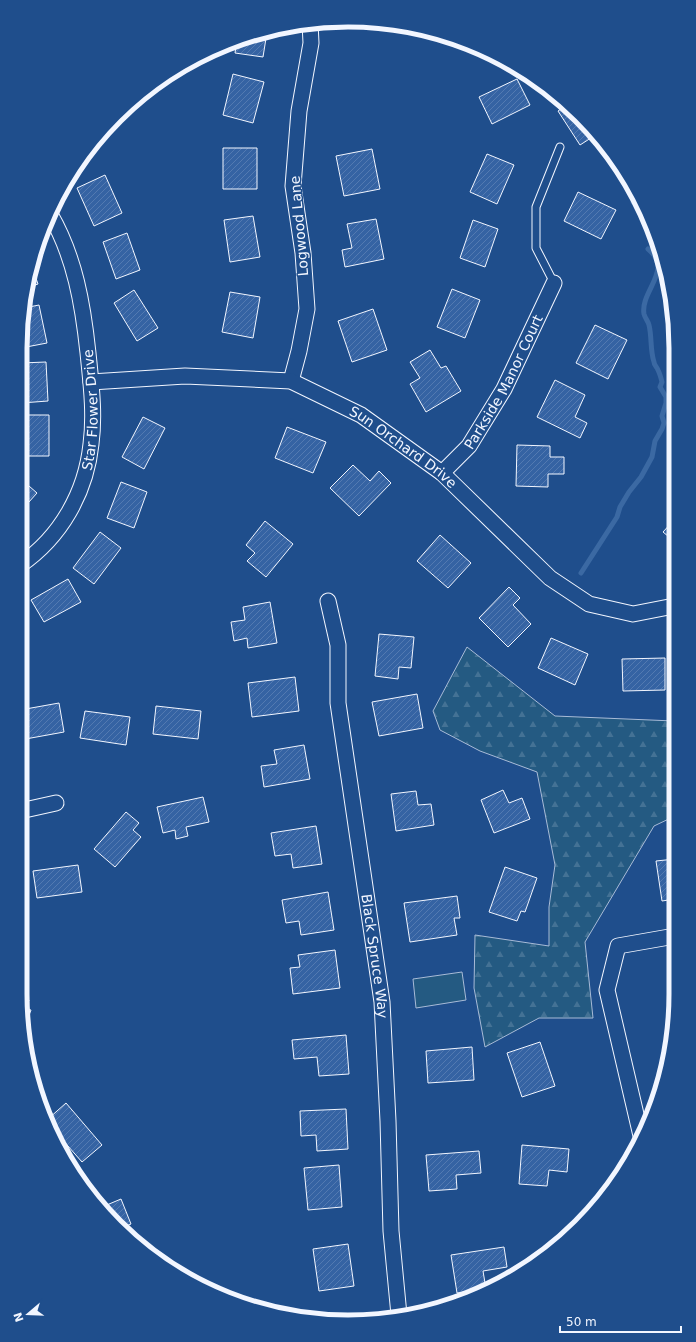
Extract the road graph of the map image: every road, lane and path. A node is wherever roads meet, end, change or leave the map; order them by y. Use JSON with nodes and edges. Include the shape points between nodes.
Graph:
{"nodes":[{"id":1,"x":310,"y":30,"type":"edge"},
{"id":2,"x":560,"y":147,"type":"dead end"},
{"id":3,"x":53,"y":221,"type":"edge"},
{"id":4,"x":554,"y":283,"type":"joint"},
{"id":5,"x":291,"y":381,"type":"junction"},
{"id":6,"x":91,"y":382,"type":"junction"},
{"id":7,"x":442,"y":473,"type":"junction"},
{"id":8,"x":27,"y":559,"type":"edge"},
{"id":9,"x":328,"y":600,"type":"dead end"},
{"id":10,"x":669,"y":607,"type":"edge"},
{"id":11,"x":56,"y":803,"type":"dead end"},
{"id":12,"x":27,"y":809,"type":"edge"},
{"id":13,"x":669,"y":937,"type":"edge"},
{"id":14,"x":639,"y":1129,"type":"edge"},
{"id":15,"x":399,"y":1311,"type":"edge"}],
"edges":[{"from":1,"to":5,"type":"street","name":"Logwood Lane","via":[[311,43],[299,111],[293,186],[303,253],[306,309]]},
{"from":2,"to":4,"type":"lane","via":[[536,207],[536,248]]},
{"from":3,"to":6,"type":"street","name":"Star Flower Drive","via":[[68,253],[78,285],[85,318]]},
{"from":4,"to":7,"type":"street","name":"Parkside Manor Court","via":[[504,389],[469,446]]},
{"from":5,"to":6,"type":"street","name":"Sun Orchard Drive","via":[[185,376]]},
{"from":5,"to":7,"type":"street","name":"Sun Orchard Drive","via":[[361,415]]},
{"from":6,"to":8,"type":"street","name":"Star Flower Drive","via":[[92,442],[80,491],[57,531]]},
{"from":7,"to":10,"type":"street","name":"Sun Orchard Drive","via":[[550,578],[589,604],[633,614]]},
{"from":9,"to":15,"type":"street","name":"Black Spruce Way","via":[[338,645],[338,703],[382,1002],[391,1231]]},
{"from":11,"to":12,"type":"street"},
{"from":13,"to":14,"type":"street","via":[[618,946],[607,990]]}]}
